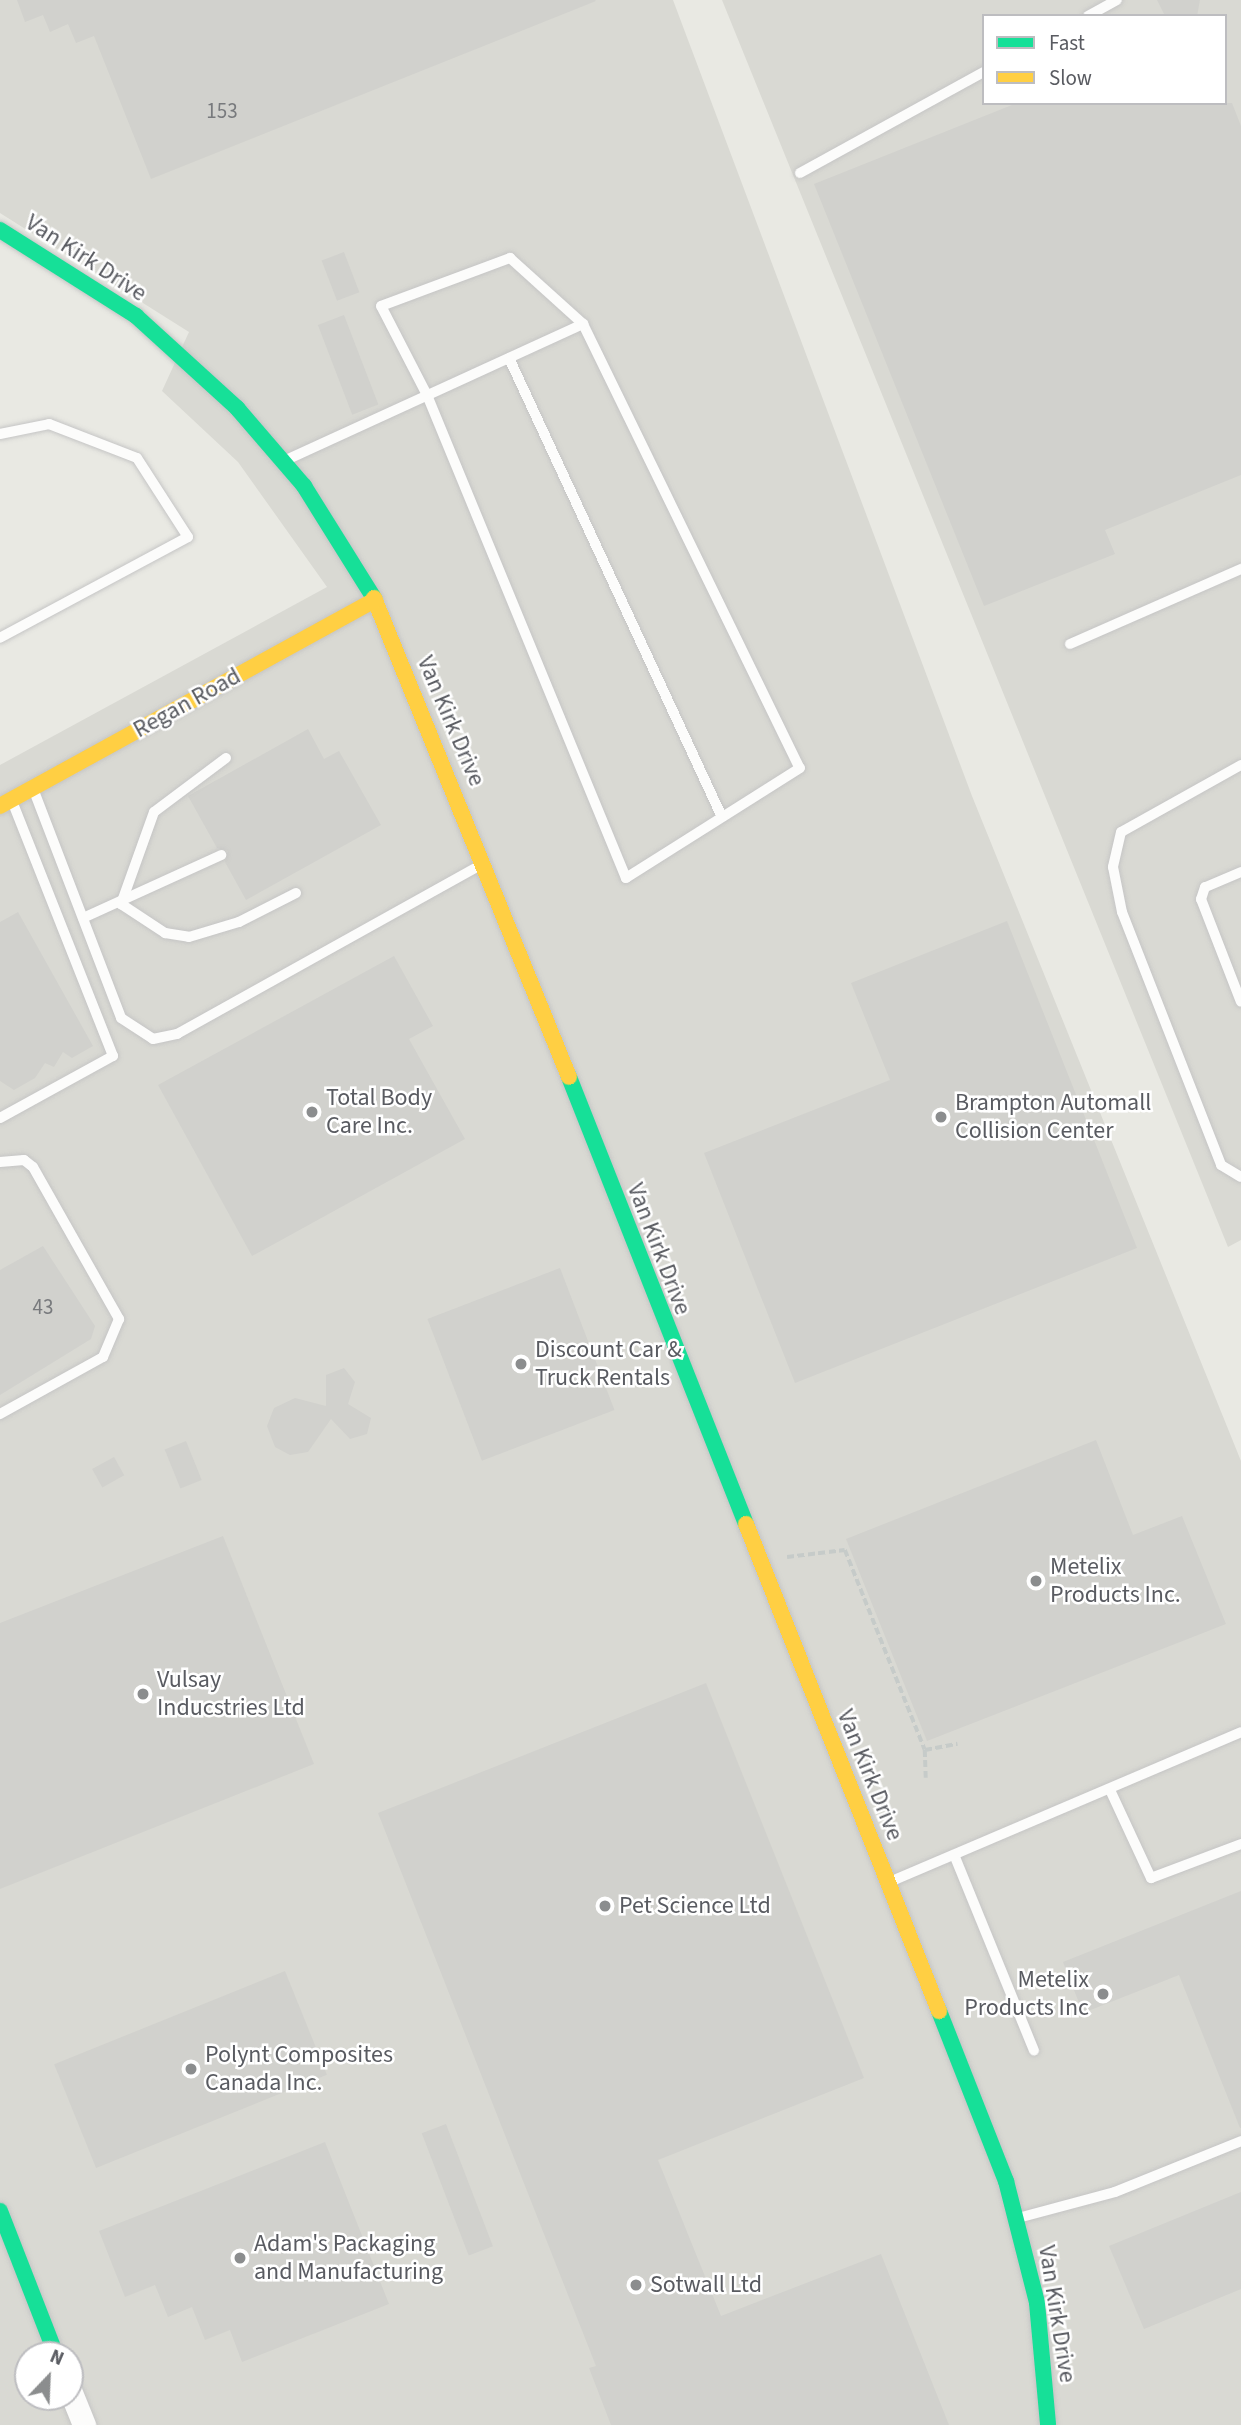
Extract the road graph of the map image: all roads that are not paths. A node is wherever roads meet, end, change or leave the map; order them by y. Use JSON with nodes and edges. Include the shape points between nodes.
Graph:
{"nodes":[{"id":1,"x":1116,"y":0,"type":"edge"},
{"id":2,"x":1092,"y":14,"type":"edge"},
{"id":3,"x":982,"y":73,"type":"edge"},
{"id":4,"x":800,"y":173,"type":"dead end"},
{"id":5,"x":0,"y":230,"type":"edge"},
{"id":6,"x":583,"y":324,"type":"junction"},
{"id":7,"x":509,"y":358,"type":"junction"},
{"id":8,"x":427,"y":395,"type":"junction"},
{"id":9,"x":0,"y":434,"type":"edge"},
{"id":10,"x":282,"y":461,"type":"junction"},
{"id":11,"x":1241,"y":569,"type":"edge"},
{"id":12,"x":375,"y":600,"type":"junction"},
{"id":13,"x":0,"y":638,"type":"edge"},
{"id":14,"x":1070,"y":644,"type":"dead end"},
{"id":15,"x":226,"y":758,"type":"dead end"},
{"id":16,"x":1241,"y":765,"type":"edge"},
{"id":17,"x":33,"y":788,"type":"junction"},
{"id":18,"x":6,"y":803,"type":"edge"},
{"id":19,"x":722,"y":817,"type":"junction"},
{"id":20,"x":221,"y":855,"type":"dead end"},
{"id":21,"x":484,"y":864,"type":"junction"},
{"id":22,"x":1241,"y":872,"type":"edge"},
{"id":23,"x":296,"y":893,"type":"dead end"},
{"id":24,"x":121,"y":904,"type":"junction"},
{"id":25,"x":83,"y":918,"type":"junction"},
{"id":26,"x":1241,"y":1002,"type":"edge"},
{"id":27,"x":0,"y":1118,"type":"edge"},
{"id":28,"x":0,"y":1162,"type":"edge"},
{"id":29,"x":1241,"y":1177,"type":"edge"},
{"id":30,"x":0,"y":1414,"type":"edge"},
{"id":31,"x":1241,"y":1732,"type":"edge"},
{"id":32,"x":1111,"y":1792,"type":"junction"},
{"id":33,"x":1241,"y":1844,"type":"edge"},
{"id":34,"x":955,"y":1857,"type":"junction"},
{"id":35,"x":889,"y":1882,"type":"junction"},
{"id":36,"x":1034,"y":2051,"type":"dead end"},
{"id":37,"x":1241,"y":2141,"type":"edge"},
{"id":38,"x":0,"y":2211,"type":"edge"},
{"id":39,"x":1018,"y":2218,"type":"junction"},
{"id":40,"x":51,"y":2341,"type":"edge"},
{"id":41,"x":1048,"y":2425,"type":"edge"}],
"edges":[{"from":1,"to":2,"type":"lane"},
{"from":3,"to":4,"type":"lane"},
{"from":5,"to":10,"type":"street","name":"Van Kirk Drive","via":[[136,316],[237,408]]},
{"from":6,"to":7,"type":"lane"},
{"from":6,"to":8,"type":"lane","via":[[510,258],[381,306]]},
{"from":6,"to":19,"type":"lane","via":[[800,768]]},
{"from":7,"to":8,"type":"lane"},
{"from":7,"to":19,"type":"lane"},
{"from":8,"to":10,"type":"lane"},
{"from":8,"to":19,"type":"lane","via":[[626,878]]},
{"from":9,"to":13,"type":"lane","via":[[49,424],[137,458],[188,537]]},
{"from":10,"to":12,"type":"street","name":"Van Kirk Drive"},
{"from":11,"to":14,"type":"lane"},
{"from":12,"to":17,"type":"street","name":"Regan Road"},
{"from":12,"to":21,"type":"street","name":"Van Kirk Drive"},
{"from":15,"to":24,"type":"lane","via":[[153,812]]},
{"from":16,"to":29,"type":"lane","via":[[1121,832],[1113,867],[1122,912],[1221,1165]]},
{"from":17,"to":18,"type":"street","name":"Regan Road"},
{"from":17,"to":25,"type":"lane"},
{"from":18,"to":27,"type":"lane","via":[[113,1056]]},
{"from":20,"to":24,"type":"lane"},
{"from":21,"to":25,"type":"lane","via":[[165,1039],[139,1035],[121,1018]]},
{"from":21,"to":35,"type":"street","name":"Van Kirk Drive"},
{"from":22,"to":26,"type":"lane","via":[[1205,887],[1201,899]]},
{"from":23,"to":24,"type":"lane","via":[[239,922],[189,937],[165,933]]},
{"from":24,"to":25,"type":"lane"},
{"from":28,"to":30,"type":"lane","via":[[24,1160],[33,1167],[119,1319],[103,1357]]},
{"from":31,"to":32,"type":"lane","via":[[1122,1778]]},
{"from":32,"to":33,"type":"lane","via":[[1151,1878]]},
{"from":32,"to":34,"type":"lane"},
{"from":34,"to":35,"type":"lane"},
{"from":34,"to":36,"type":"lane"},
{"from":35,"to":39,"type":"street","name":"Van Kirk Drive"},
{"from":37,"to":39,"type":"lane","via":[[1115,2192]]},
{"from":38,"to":40,"type":"street"},
{"from":39,"to":41,"type":"street","name":"Van Kirk Drive","via":[[1037,2303]]}]}
